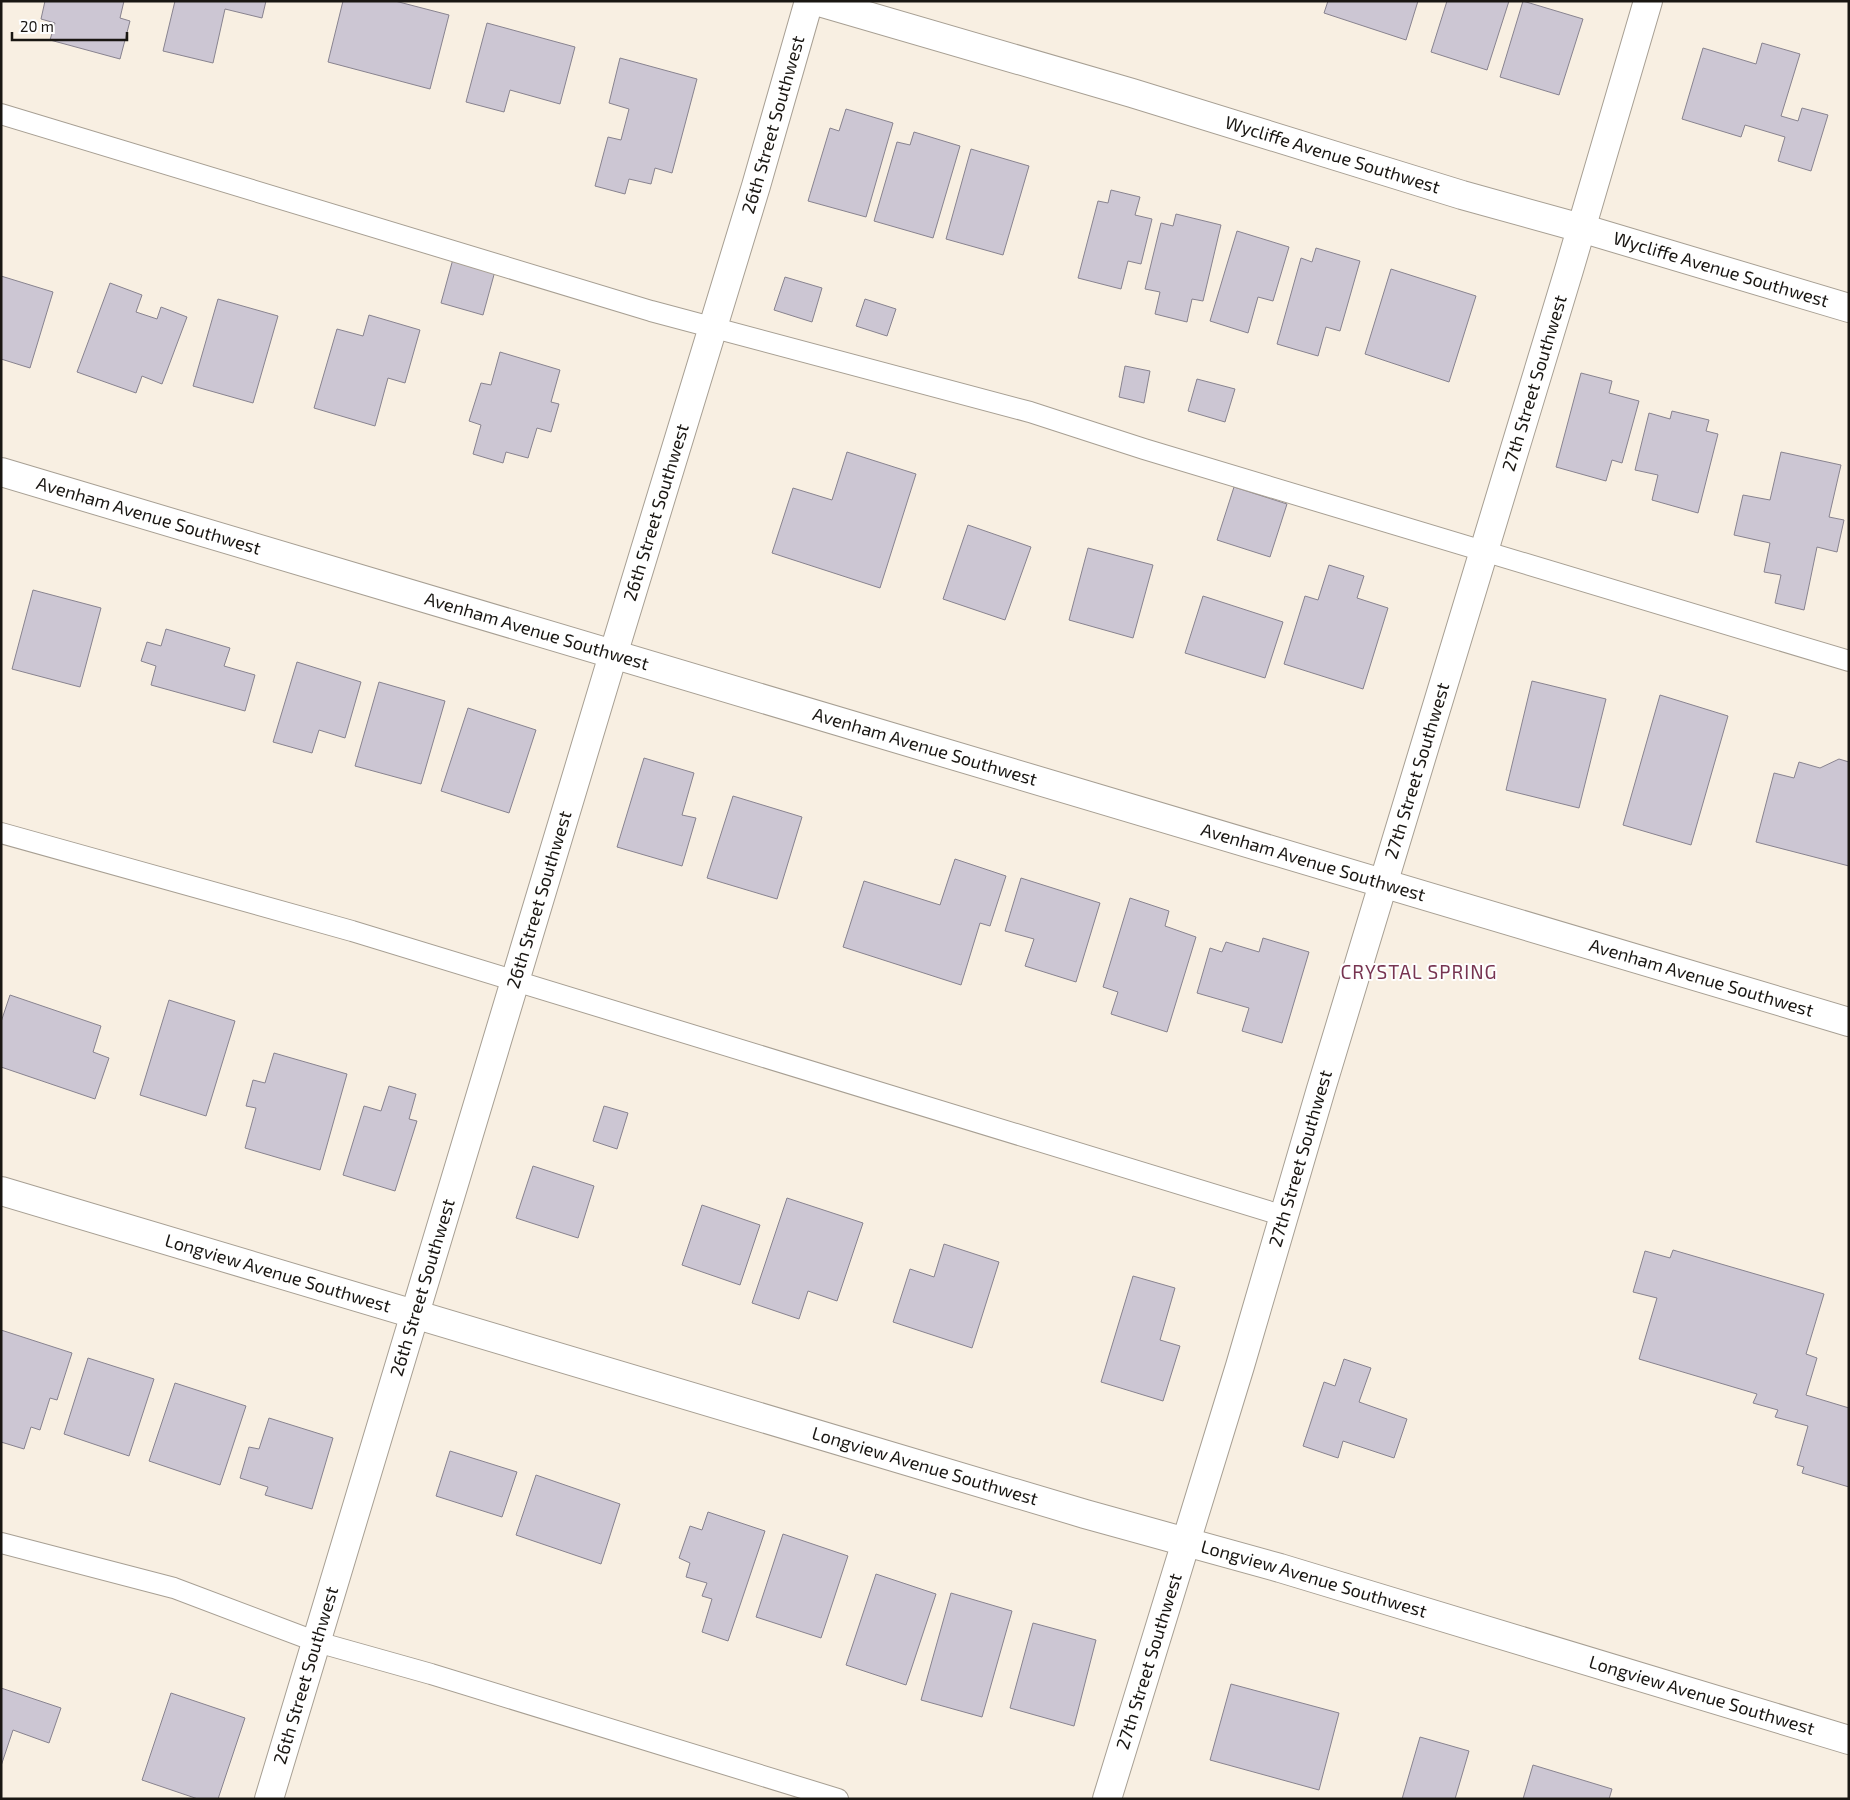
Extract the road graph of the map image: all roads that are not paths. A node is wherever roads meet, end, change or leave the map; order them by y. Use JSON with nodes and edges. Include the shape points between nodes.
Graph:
{"nodes":[{"id":1,"x":809,"y":1,"type":"edge"},
{"id":2,"x":816,"y":1,"type":"edge"},
{"id":3,"x":1648,"y":1,"type":"edge"},
{"id":4,"x":1,"y":114,"type":"edge"},
{"id":5,"x":1582,"y":228,"type":"junction"},
{"id":6,"x":1849,"y":308,"type":"edge"},
{"id":7,"x":713,"y":328,"type":"junction"},
{"id":8,"x":1,"y":472,"type":"edge"},
{"id":9,"x":1484,"y":550,"type":"junction"},
{"id":10,"x":613,"y":655,"type":"junction"},
{"id":11,"x":1849,"y":661,"type":"edge"},
{"id":12,"x":1,"y":833,"type":"edge"},
{"id":13,"x":1384,"y":884,"type":"junction"},
{"id":14,"x":513,"y":981,"type":"junction"},
{"id":15,"x":1849,"y":1022,"type":"edge"},
{"id":16,"x":1,"y":1191,"type":"edge"},
{"id":17,"x":1284,"y":1216,"type":"junction"},
{"id":18,"x":414,"y":1316,"type":"junction"},
{"id":19,"x":1185,"y":1541,"type":"junction"},
{"id":20,"x":1,"y":1543,"type":"edge"},
{"id":21,"x":317,"y":1642,"type":"junction"},
{"id":22,"x":1849,"y":1740,"type":"edge"},
{"id":23,"x":269,"y":1799,"type":"edge"},
{"id":24,"x":838,"y":1799,"type":"edge"},
{"id":25,"x":1107,"y":1799,"type":"edge"}],
"edges":[{"from":1,"to":7,"type":"street","name":"26th Street Southwest"},
{"from":2,"to":5,"type":"street","name":"Wycliffe Avenue Southwest"},
{"from":3,"to":5,"type":"street","name":"27th Street Southwest"},
{"from":4,"to":7,"type":"lane"},
{"from":5,"to":6,"type":"street","name":"Wycliffe Avenue Southwest"},
{"from":5,"to":9,"type":"street","name":"27th Street Southwest"},
{"from":7,"to":9,"type":"lane","via":[[1030,412]]},
{"from":7,"to":10,"type":"street","name":"26th Street Southwest"},
{"from":8,"to":10,"type":"street","name":"Avenham Avenue Southwest"},
{"from":9,"to":11,"type":"lane"},
{"from":9,"to":13,"type":"street","name":"27th Street Southwest"},
{"from":10,"to":13,"type":"street","name":"Avenham Avenue Southwest"},
{"from":10,"to":14,"type":"street","name":"26th Street Southwest"},
{"from":12,"to":14,"type":"lane","via":[[352,931]]},
{"from":13,"to":15,"type":"street","name":"Avenham Avenue Southwest"},
{"from":13,"to":17,"type":"street","name":"27th Street Southwest"},
{"from":14,"to":17,"type":"lane"},
{"from":14,"to":18,"type":"street","name":"26th Street Southwest"},
{"from":16,"to":18,"type":"street","name":"Longview Avenue Southwest"},
{"from":17,"to":19,"type":"street","name":"27th Street Southwest"},
{"from":18,"to":19,"type":"street","name":"Longview Avenue Southwest"},
{"from":18,"to":21,"type":"street","name":"26th Street Southwest"},
{"from":19,"to":22,"type":"street","name":"Longview Avenue Southwest"},
{"from":19,"to":25,"type":"street","name":"27th Street Southwest"},
{"from":20,"to":21,"type":"lane","via":[[174,1588]]},
{"from":21,"to":23,"type":"street","name":"26th Street Southwest"},
{"from":21,"to":24,"type":"lane"}]}
